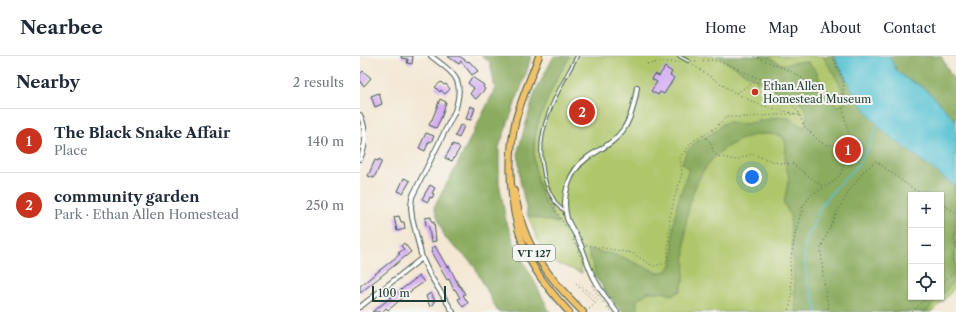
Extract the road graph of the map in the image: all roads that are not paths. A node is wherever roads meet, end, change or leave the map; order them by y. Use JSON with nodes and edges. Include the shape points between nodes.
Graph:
{"nodes":[{"id":1,"x":431,"y":56,"type":"edge"},
{"id":2,"x":539,"y":56,"type":"edge"},
{"id":3,"x":577,"y":56,"type":"edge"},
{"id":4,"x":679,"y":56,"type":"edge"},
{"id":5,"x":688,"y":61,"type":"road end"},
{"id":6,"x":637,"y":87,"type":"dead end"},
{"id":7,"x":360,"y":115,"type":"edge"},
{"id":8,"x":360,"y":159,"type":"edge"},
{"id":9,"x":512,"y":180,"type":"junction"},
{"id":10,"x":566,"y":210,"type":"junction"},
{"id":11,"x":422,"y":258,"type":"junction"},
{"id":12,"x":360,"y":307,"type":"edge"},
{"id":13,"x":453,"y":312,"type":"edge"},
{"id":14,"x":570,"y":312,"type":"edge"},
{"id":15,"x":583,"y":312,"type":"edge"},
{"id":16,"x":617,"y":312,"type":"edge"}],
"edges":[{"from":1,"to":11,"type":"street","via":[[456,79],[460,96],[456,111],[412,197],[411,207]]},
{"from":2,"to":9,"type":"main road","number":"VT 127","via":[[516,120],[512,144]]},
{"from":3,"to":10,"type":"lane","via":[[550,109],[540,148],[548,190],[556,204],[562,210]]},
{"from":4,"to":5,"type":"lane"},
{"from":6,"to":10,"type":"street","via":[[634,107],[624,130],[616,139],[586,158],[574,171],[566,190]]},
{"from":7,"to":8,"type":"street","via":[[366,131],[366,142]]},
{"from":9,"to":14,"type":"main road","number":"VT 127","via":[[512,202],[523,247],[535,269]]},
{"from":9,"to":15,"type":"main road","number":"VT 127","via":[[523,227],[532,248],[553,280]]},
{"from":10,"to":16,"type":"street","via":[[567,219],[595,281]]},
{"from":11,"to":12,"type":"street"},
{"from":11,"to":13,"type":"street"}]}
